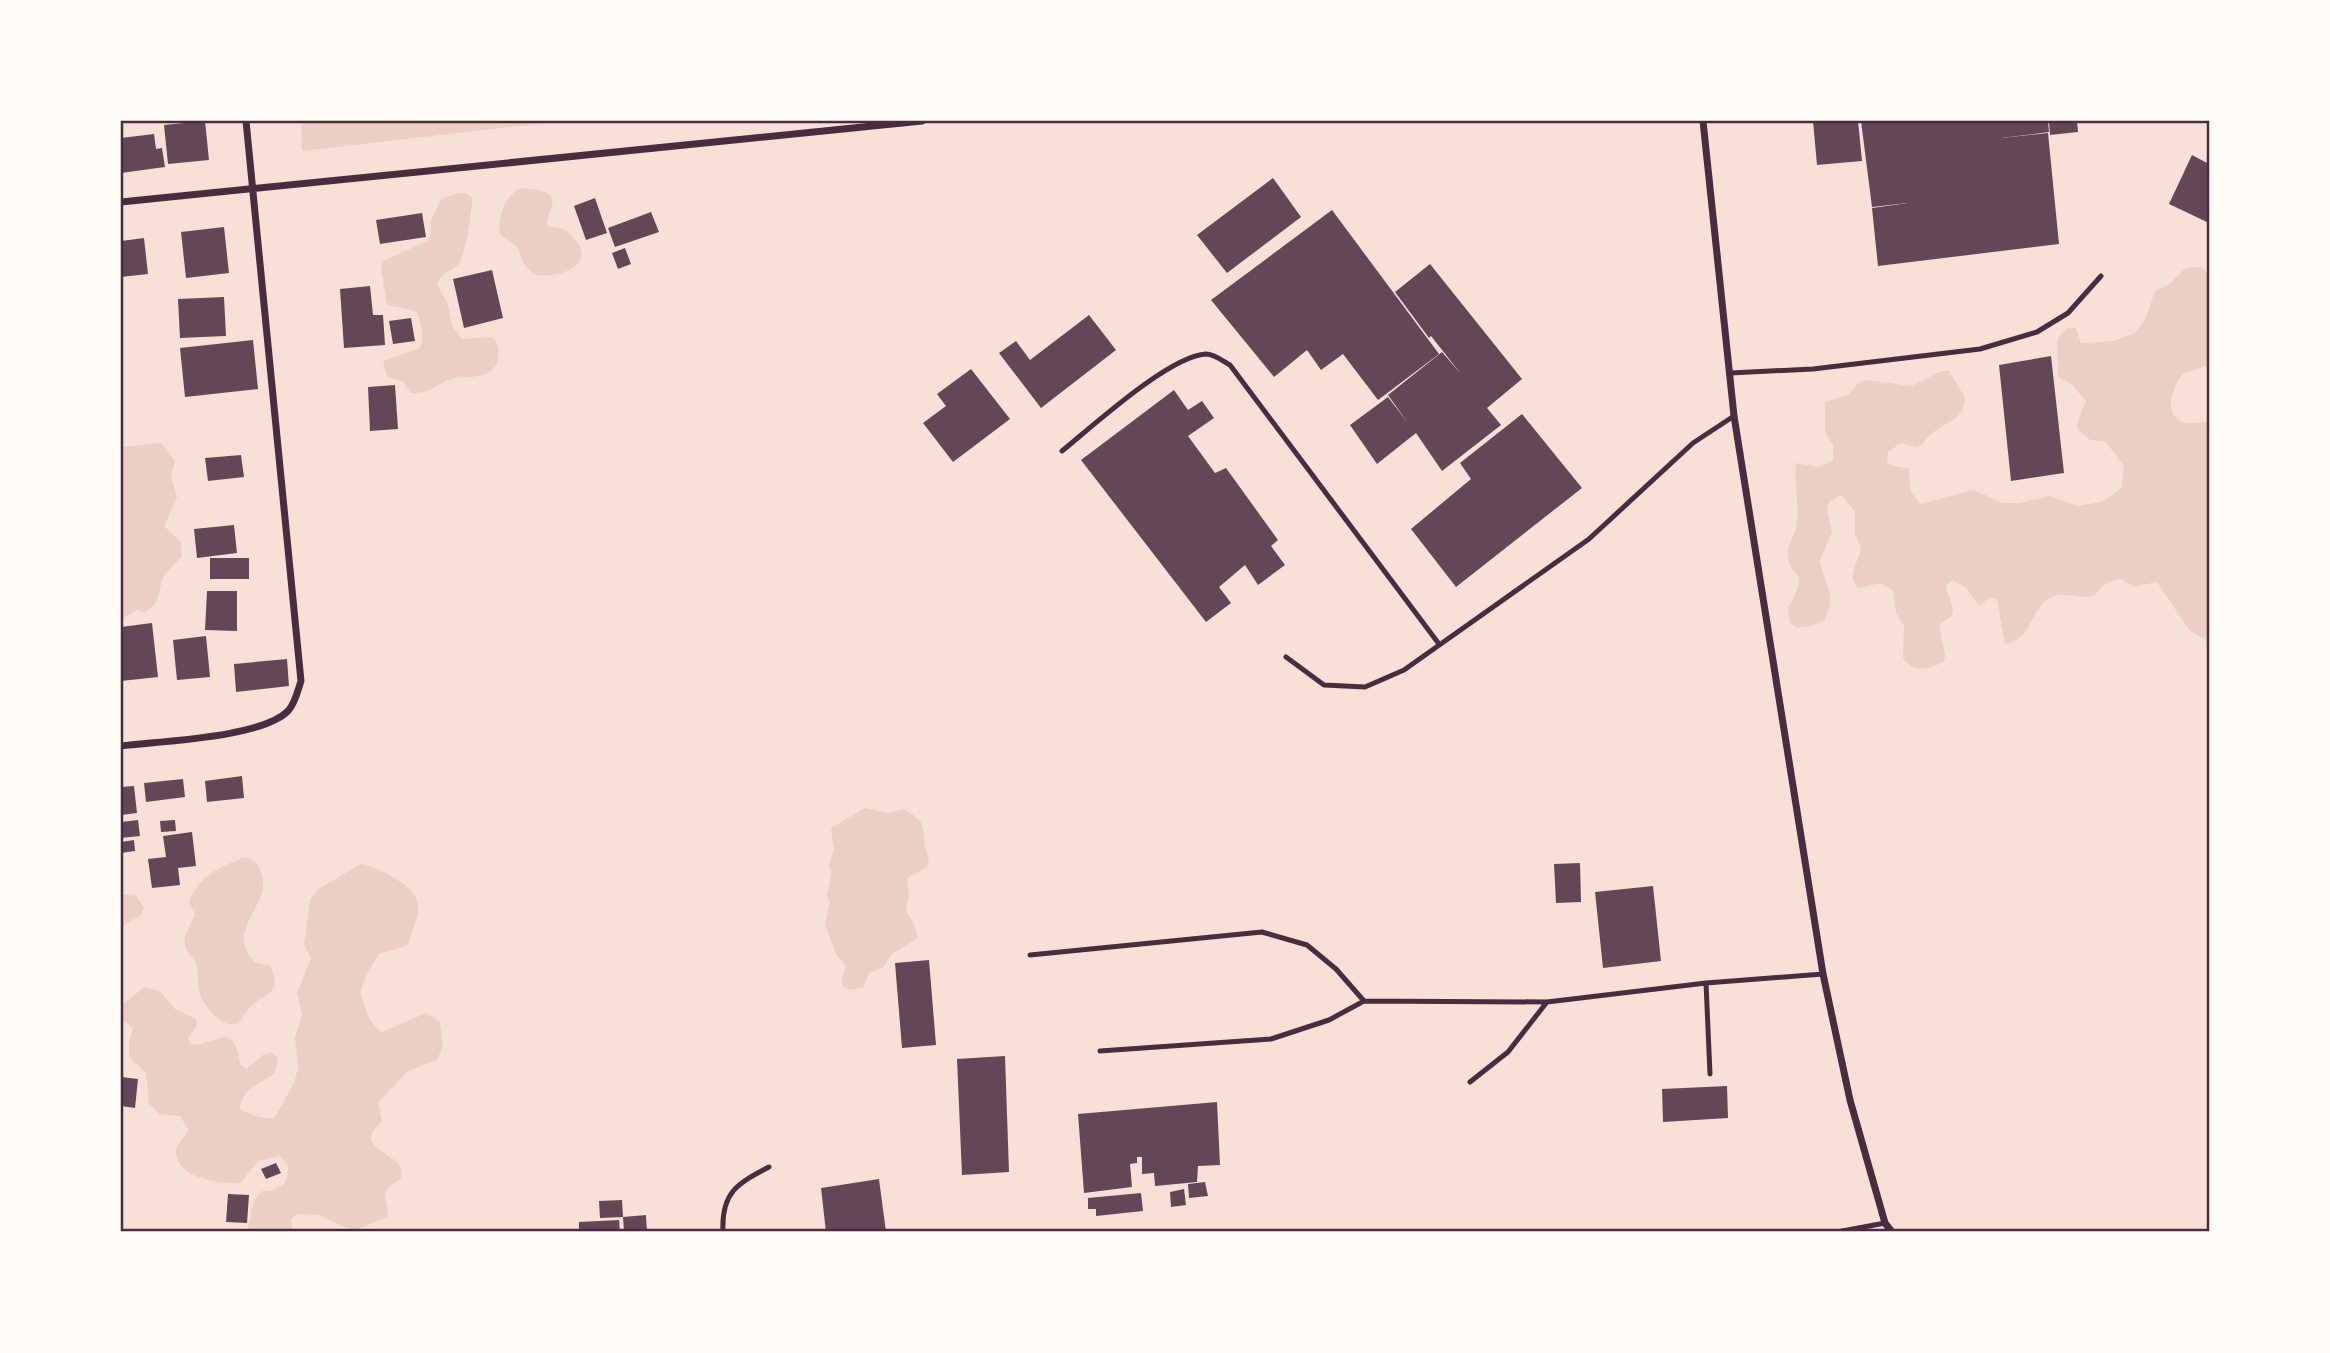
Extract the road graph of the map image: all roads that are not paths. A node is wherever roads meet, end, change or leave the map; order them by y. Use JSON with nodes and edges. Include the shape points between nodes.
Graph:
{"nodes":[{"id":1,"x":246,"y":121,"type":"edge"},
{"id":2,"x":922,"y":121,"type":"edge"},
{"id":3,"x":1703,"y":121,"type":"edge"},
{"id":4,"x":253,"y":188,"type":"junction"},
{"id":5,"x":121,"y":202,"type":"edge"},
{"id":6,"x":2101,"y":276,"type":"dead end"},
{"id":7,"x":1730,"y":373,"type":"junction"},
{"id":8,"x":1734,"y":416,"type":"junction"},
{"id":9,"x":1062,"y":451,"type":"dead end"},
{"id":10,"x":1439,"y":644,"type":"junction"},
{"id":11,"x":1286,"y":657,"type":"dead end"},
{"id":12,"x":121,"y":746,"type":"edge"},
{"id":13,"x":1030,"y":955,"type":"dead end"},
{"id":14,"x":1823,"y":974,"type":"junction"},
{"id":15,"x":1706,"y":984,"type":"junction"},
{"id":16,"x":1364,"y":1001,"type":"junction"},
{"id":17,"x":1547,"y":1002,"type":"junction"},
{"id":18,"x":1100,"y":1051,"type":"dead end"},
{"id":19,"x":1710,"y":1074,"type":"dead end"},
{"id":20,"x":1470,"y":1082,"type":"dead end"},
{"id":21,"x":769,"y":1167,"type":"dead end"},
{"id":22,"x":1885,"y":1223,"type":"junction"},
{"id":23,"x":723,"y":1232,"type":"edge"},
{"id":24,"x":1837,"y":1232,"type":"edge"},
{"id":25,"x":1892,"y":1232,"type":"edge"}],
"edges":[{"from":1,"to":4,"type":"street"},
{"from":2,"to":4,"type":"street"},
{"from":3,"to":7,"type":"street"},
{"from":4,"to":5,"type":"street"},
{"from":4,"to":12,"type":"street","via":[[301,681],[290,710],[269,724],[220,735]]},
{"from":6,"to":7,"type":"lane","via":[[2068,313],[2037,332],[1980,349],[1813,369]]},
{"from":7,"to":8,"type":"street"},
{"from":8,"to":10,"type":"lane","via":[[1693,443],[1590,539]]},
{"from":8,"to":14,"type":"street"},
{"from":9,"to":10,"type":"lane","via":[[1186,357],[1209,354],[1230,365]]},
{"from":10,"to":11,"type":"lane","via":[[1404,670],[1366,687],[1324,685]]},
{"from":13,"to":16,"type":"lane","via":[[1262,932],[1307,945]]},
{"from":14,"to":15,"type":"lane"},
{"from":14,"to":22,"type":"street","via":[[1850,1100]]},
{"from":15,"to":17,"type":"lane"},
{"from":15,"to":19,"type":"lane"},
{"from":16,"to":17,"type":"lane"},
{"from":16,"to":18,"type":"lane","via":[[1328,1020],[1271,1039]]},
{"from":17,"to":20,"type":"lane","via":[[1508,1052]]},
{"from":21,"to":23,"type":"lane","via":[[737,1183],[727,1204]]},
{"from":22,"to":24,"type":"lane"},
{"from":22,"to":25,"type":"street"}]}
